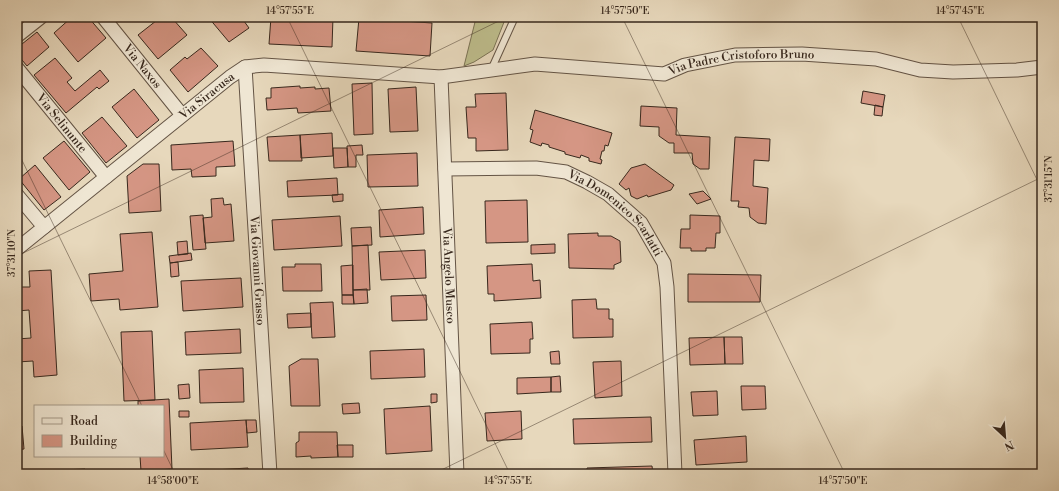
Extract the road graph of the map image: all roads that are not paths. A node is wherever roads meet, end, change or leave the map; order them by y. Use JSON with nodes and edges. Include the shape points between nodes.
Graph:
{"nodes":[{"id":1,"x":41,"y":17,"type":"edge"},
{"id":2,"x":103,"y":17,"type":"edge"},
{"id":3,"x":515,"y":17,"type":"edge"},
{"id":4,"x":17,"y":36,"type":"edge"},
{"id":5,"x":245,"y":67,"type":"junction"},
{"id":6,"x":1042,"y":67,"type":"edge"},
{"id":7,"x":17,"y":68,"type":"edge"},
{"id":8,"x":491,"y":70,"type":"junction"},
{"id":9,"x":441,"y":77,"type":"junction"},
{"id":10,"x":182,"y":115,"type":"junction"},
{"id":11,"x":445,"y":169,"type":"junction"},
{"id":12,"x":106,"y":177,"type":"junction"},
{"id":13,"x":17,"y":195,"type":"edge"},
{"id":14,"x":44,"y":227,"type":"junction"},
{"id":15,"x":17,"y":249,"type":"edge"},
{"id":16,"x":270,"y":474,"type":"edge"},
{"id":17,"x":457,"y":474,"type":"edge"},
{"id":18,"x":675,"y":474,"type":"edge"}],
"edges":[{"from":1,"to":4,"type":"street"},
{"from":2,"to":10,"type":"street","name":"Via Naxos"},
{"from":3,"to":8,"type":"lane"},
{"from":5,"to":9,"type":"street","name":"Via Siracusa","via":[[278,65]]},
{"from":5,"to":10,"type":"street","name":"Via Siracusa"},
{"from":5,"to":16,"type":"street","name":"Via Giovanni Grasso"},
{"from":6,"to":8,"type":"street","name":"Via Padre Cristoforo Bruno","via":[[953,72],[920,70],[876,59],[802,54],[735,55],[685,66],[664,74],[535,64]]},
{"from":7,"to":12,"type":"street","name":"Via Selinunte"},
{"from":8,"to":9,"type":"street","name":"Via Padre Cristoforo Bruno"},
{"from":9,"to":11,"type":"street","name":"Via Angelo Musco"},
{"from":10,"to":12,"type":"street","name":"Via Siracusa"},
{"from":11,"to":17,"type":"street","name":"Via Angelo Musco"},
{"from":11,"to":18,"type":"street","name":"Via Domenico Scarlatti","via":[[536,168],[566,172],[608,194],[641,222],[664,263]]},
{"from":12,"to":14,"type":"street","name":"Via Siracusa"},
{"from":13,"to":14,"type":"street"},
{"from":14,"to":15,"type":"street","name":"Via Siracusa"}]}
